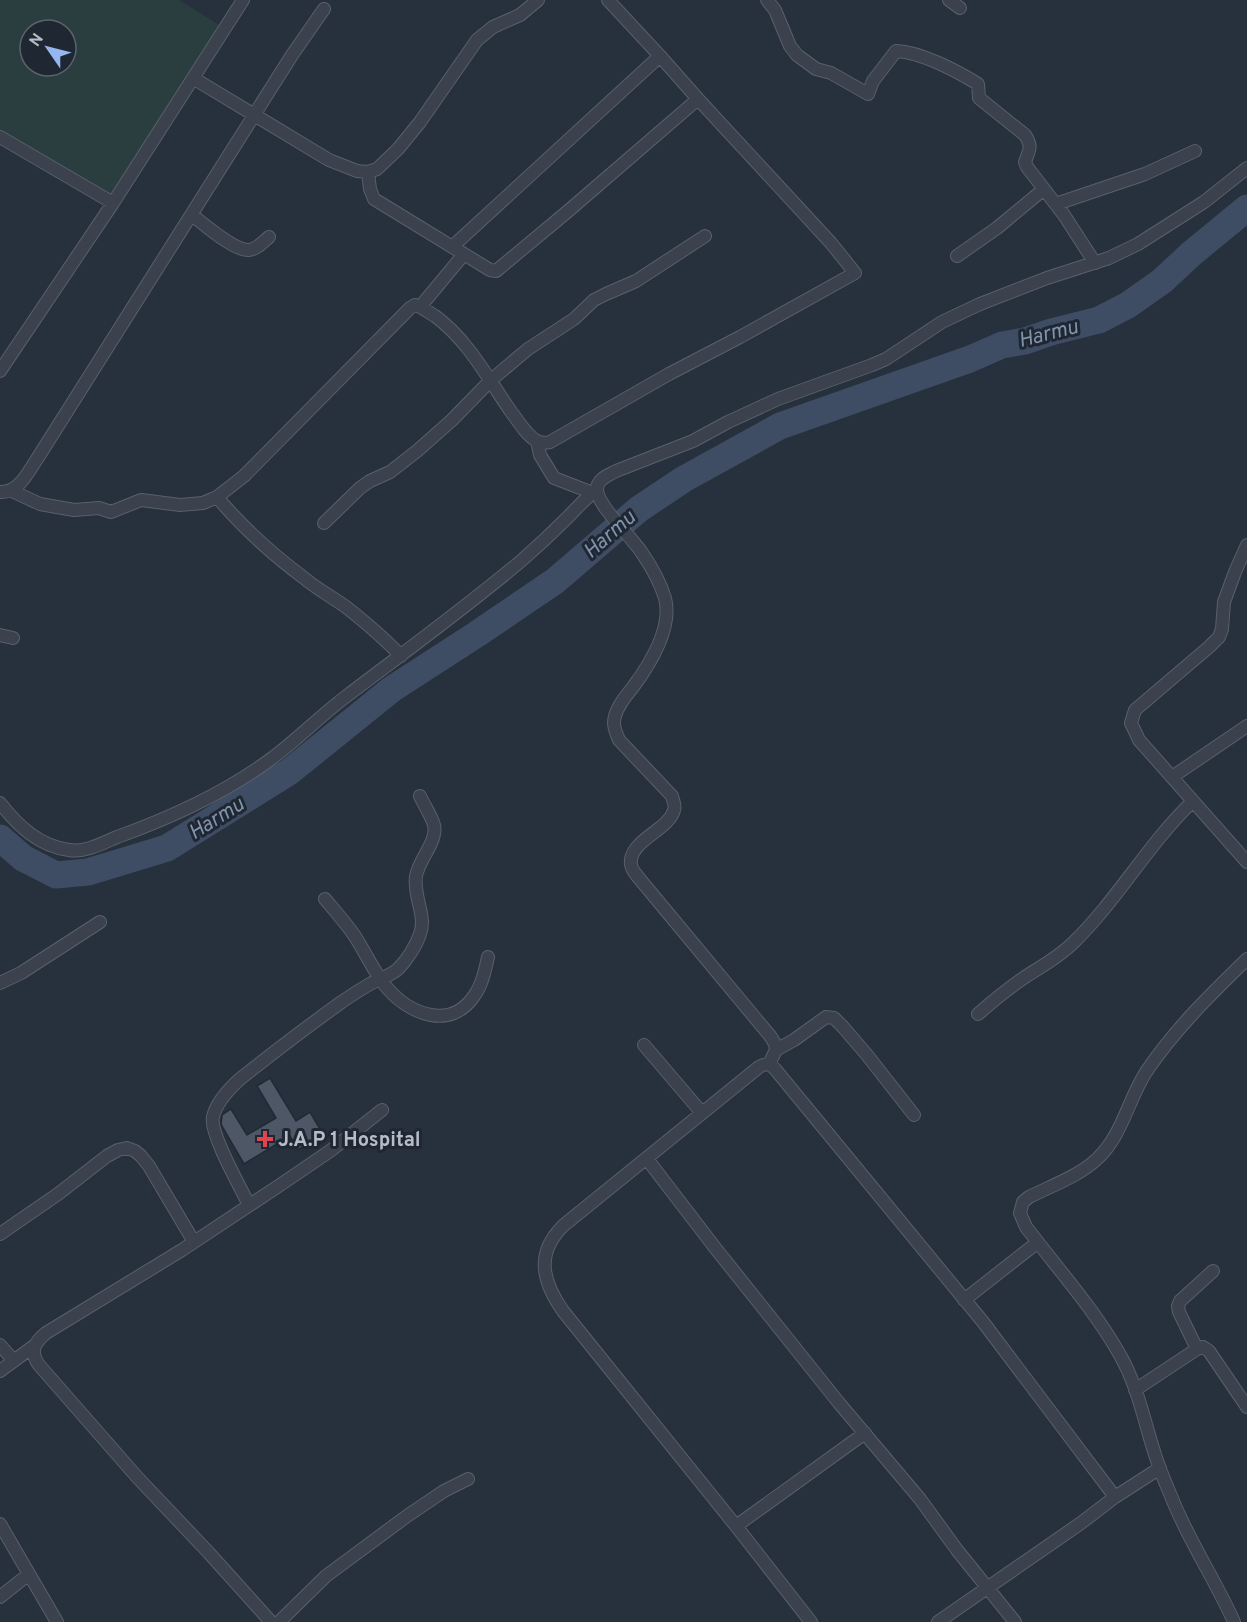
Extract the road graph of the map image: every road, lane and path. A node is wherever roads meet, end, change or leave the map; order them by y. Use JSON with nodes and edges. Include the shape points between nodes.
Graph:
{"nodes":[{"id":1,"x":243,"y":0,"type":"edge"},
{"id":2,"x":538,"y":0,"type":"edge"},
{"id":3,"x":608,"y":0,"type":"edge"},
{"id":4,"x":767,"y":0,"type":"edge"},
{"id":5,"x":949,"y":0,"type":"edge"},
{"id":6,"x":960,"y":8,"type":"dead end"},
{"id":7,"x":324,"y":9,"type":"dead end"},
{"id":8,"x":660,"y":56,"type":"junction"},
{"id":9,"x":193,"y":78,"type":"junction"},
{"id":10,"x":698,"y":99,"type":"junction"},
{"id":11,"x":255,"y":115,"type":"junction"},
{"id":12,"x":0,"y":138,"type":"edge"},
{"id":13,"x":1195,"y":151,"type":"dead end"},
{"id":14,"x":1247,"y":168,"type":"edge"},
{"id":15,"x":368,"y":172,"type":"junction"},
{"id":16,"x":1044,"y":189,"type":"junction"},
{"id":17,"x":114,"y":203,"type":"junction"},
{"id":18,"x":1056,"y":204,"type":"junction"},
{"id":19,"x":192,"y":215,"type":"junction"},
{"id":20,"x":705,"y":236,"type":"dead end"},
{"id":21,"x":269,"y":237,"type":"dead end"},
{"id":22,"x":453,"y":246,"type":"junction"},
{"id":23,"x":464,"y":254,"type":"junction"},
{"id":24,"x":957,"y":256,"type":"dead end"},
{"id":25,"x":1095,"y":263,"type":"junction"},
{"id":26,"x":420,"y":307,"type":"junction"},
{"id":27,"x":0,"y":371,"type":"edge"},
{"id":28,"x":491,"y":380,"type":"junction"},
{"id":29,"x":537,"y":441,"type":"junction"},
{"id":30,"x":6,"y":491,"type":"edge"},
{"id":31,"x":595,"y":491,"type":"junction"},
{"id":32,"x":217,"y":497,"type":"junction"},
{"id":33,"x":324,"y":523,"type":"dead end"},
{"id":34,"x":1247,"y":545,"type":"edge"},
{"id":35,"x":401,"y":656,"type":"junction"},
{"id":36,"x":1247,"y":726,"type":"edge"},
{"id":37,"x":1172,"y":777,"type":"junction"},
{"id":38,"x":420,"y":796,"type":"dead end"},
{"id":39,"x":1193,"y":801,"type":"junction"},
{"id":40,"x":0,"y":803,"type":"edge"},
{"id":41,"x":1247,"y":862,"type":"edge"},
{"id":42,"x":325,"y":899,"type":"dead end"},
{"id":43,"x":100,"y":922,"type":"dead end"},
{"id":44,"x":488,"y":957,"type":"dead end"},
{"id":45,"x":1247,"y":959,"type":"edge"},
{"id":46,"x":380,"y":979,"type":"junction"},
{"id":47,"x":0,"y":984,"type":"edge"},
{"id":48,"x":978,"y":1014,"type":"dead end"},
{"id":49,"x":644,"y":1045,"type":"dead end"},
{"id":50,"x":777,"y":1050,"type":"junction"},
{"id":51,"x":769,"y":1064,"type":"junction"},
{"id":52,"x":382,"y":1110,"type":"dead end"},
{"id":53,"x":702,"y":1113,"type":"junction"},
{"id":54,"x":914,"y":1115,"type":"dead end"},
{"id":55,"x":647,"y":1159,"type":"junction"},
{"id":56,"x":249,"y":1205,"type":"junction"},
{"id":57,"x":0,"y":1234,"type":"edge"},
{"id":58,"x":194,"y":1242,"type":"junction"},
{"id":59,"x":1038,"y":1242,"type":"junction"},
{"id":60,"x":1213,"y":1271,"type":"dead end"},
{"id":61,"x":964,"y":1300,"type":"junction"},
{"id":62,"x":0,"y":1345,"type":"edge"},
{"id":63,"x":34,"y":1346,"type":"junction"},
{"id":64,"x":1197,"y":1349,"type":"junction"},
{"id":65,"x":14,"y":1361,"type":"junction"},
{"id":66,"x":0,"y":1371,"type":"edge"},
{"id":67,"x":1135,"y":1390,"type":"junction"},
{"id":68,"x":1247,"y":1407,"type":"edge"},
{"id":69,"x":865,"y":1432,"type":"junction"},
{"id":70,"x":1160,"y":1468,"type":"junction"},
{"id":71,"x":468,"y":1479,"type":"dead end"},
{"id":72,"x":1115,"y":1497,"type":"junction"},
{"id":73,"x":0,"y":1524,"type":"edge"},
{"id":74,"x":736,"y":1526,"type":"junction"},
{"id":75,"x":29,"y":1574,"type":"junction"},
{"id":76,"x":986,"y":1588,"type":"junction"},
{"id":77,"x":0,"y":1597,"type":"edge"},
{"id":78,"x":57,"y":1622,"type":"edge"},
{"id":79,"x":271,"y":1622,"type":"edge"},
{"id":80,"x":279,"y":1622,"type":"edge"},
{"id":81,"x":811,"y":1622,"type":"edge"},
{"id":82,"x":939,"y":1622,"type":"edge"},
{"id":83,"x":1015,"y":1622,"type":"edge"},
{"id":84,"x":1234,"y":1622,"type":"edge"}],
"edges":[{"from":1,"to":9,"type":"street"},
{"from":2,"to":15,"type":"street","via":[[477,40],[398,149],[376,170]]},
{"from":3,"to":8,"type":"street"},
{"from":4,"to":16,"type":"street","via":[[797,55],[816,69],[868,94],[896,51],[928,59],[978,84],[979,98],[1030,142],[1025,162]]},
{"from":5,"to":6,"type":"street"},
{"from":7,"to":11,"type":"street"},
{"from":8,"to":10,"type":"street"},
{"from":8,"to":22,"type":"street"},
{"from":9,"to":11,"type":"street"},
{"from":9,"to":17,"type":"street"},
{"from":10,"to":23,"type":"street","via":[[496,271]]},
{"from":10,"to":29,"type":"street","via":[[855,273],[556,440]]},
{"from":11,"to":15,"type":"street","via":[[329,160]]},
{"from":11,"to":19,"type":"street"},
{"from":12,"to":17,"type":"street"},
{"from":13,"to":18,"type":"street","via":[[1145,174]]},
{"from":14,"to":25,"type":"street","via":[[1153,236]]},
{"from":15,"to":22,"type":"street","via":[[374,199]]},
{"from":16,"to":18,"type":"street"},
{"from":16,"to":24,"type":"street"},
{"from":17,"to":27,"type":"street"},
{"from":18,"to":25,"type":"street"},
{"from":19,"to":21,"type":"street","via":[[245,250],[259,246]]},
{"from":19,"to":30,"type":"street","via":[[37,459],[20,484]]},
{"from":20,"to":28,"type":"street","via":[[636,281],[594,300]]},
{"from":22,"to":23,"type":"street"},
{"from":23,"to":26,"type":"street"},
{"from":25,"to":31,"type":"street","via":[[980,304],[942,322],[886,359],[778,399],[693,441],[616,471],[604,477]]},
{"from":26,"to":28,"type":"street","via":[[455,333]]},
{"from":26,"to":32,"type":"street","via":[[410,308],[244,476]]},
{"from":28,"to":29,"type":"street","via":[[515,417]]},
{"from":28,"to":33,"type":"street","via":[[417,452],[360,488]]},
{"from":29,"to":31,"type":"street","via":[[540,456],[554,478]]},
{"from":30,"to":32,"type":"street","via":[[40,504],[111,512],[141,500],[180,505]]},
{"from":31,"to":35,"type":"street","via":[[522,560]]},
{"from":31,"to":50,"type":"street","via":[[641,551],[666,601],[656,652],[624,698],[614,722],[620,740],[675,804],[669,819],[637,848],[631,864],[771,1037]]},
{"from":32,"to":35,"type":"street","via":[[258,540],[367,624]]},
{"from":34,"to":37,"type":"street","via":[[1224,602],[1219,637],[1135,710],[1131,723],[1139,740]]},
{"from":35,"to":40,"type":"street","via":[[252,772],[151,825],[72,851],[36,838],[19,826]]},
{"from":36,"to":37,"type":"street"},
{"from":37,"to":39,"type":"street"},
{"from":38,"to":46,"type":"street","via":[[435,831],[415,881],[421,933],[398,969]]},
{"from":39,"to":41,"type":"street"},
{"from":39,"to":48,"type":"street","via":[[1074,943]]},
{"from":42,"to":46,"type":"street"},
{"from":43,"to":47,"type":"street"},
{"from":44,"to":46,"type":"street","via":[[473,998],[447,1016],[431,1016],[409,1006]]},
{"from":45,"to":59,"type":"street","via":[[1153,1062],[1098,1159],[1023,1202],[1020,1213]]},
{"from":46,"to":56,"type":"street","via":[[341,1002],[255,1067],[234,1085],[216,1109],[214,1131]]},
{"from":49,"to":53,"type":"street"},
{"from":50,"to":51,"type":"street"},
{"from":50,"to":54,"type":"street","via":[[826,1017],[834,1018]]},
{"from":51,"to":53,"type":"street"},
{"from":51,"to":61,"type":"street"},
{"from":52,"to":56,"type":"street","via":[[330,1151]]},
{"from":53,"to":55,"type":"street"},
{"from":55,"to":69,"type":"street"},
{"from":55,"to":74,"type":"street","via":[[554,1235],[544,1260],[546,1275],[555,1300],[577,1330]]},
{"from":56,"to":58,"type":"street"},
{"from":57,"to":58,"type":"street","via":[[107,1156],[127,1148],[141,1155],[149,1166]]},
{"from":58,"to":63,"type":"street","via":[[46,1333]]},
{"from":59,"to":61,"type":"street"},
{"from":59,"to":67,"type":"street","via":[[1109,1337]]},
{"from":60,"to":64,"type":"street","via":[[1178,1306]]},
{"from":61,"to":72,"type":"street"},
{"from":62,"to":65,"type":"street"},
{"from":63,"to":65,"type":"street"},
{"from":63,"to":79,"type":"street","via":[[36,1360],[46,1374]]},
{"from":64,"to":67,"type":"street"},
{"from":64,"to":68,"type":"street","via":[[1209,1351]]},
{"from":65,"to":66,"type":"street"},
{"from":67,"to":70,"type":"street"},
{"from":69,"to":74,"type":"street"},
{"from":69,"to":76,"type":"street"},
{"from":70,"to":72,"type":"street"},
{"from":70,"to":84,"type":"street","via":[[1178,1515]]},
{"from":71,"to":80,"type":"street","via":[[434,1497],[334,1570]]},
{"from":72,"to":76,"type":"street"},
{"from":73,"to":75,"type":"street"},
{"from":74,"to":81,"type":"street"},
{"from":75,"to":77,"type":"street"},
{"from":75,"to":78,"type":"street"},
{"from":76,"to":82,"type":"street"},
{"from":76,"to":83,"type":"street"}]}
